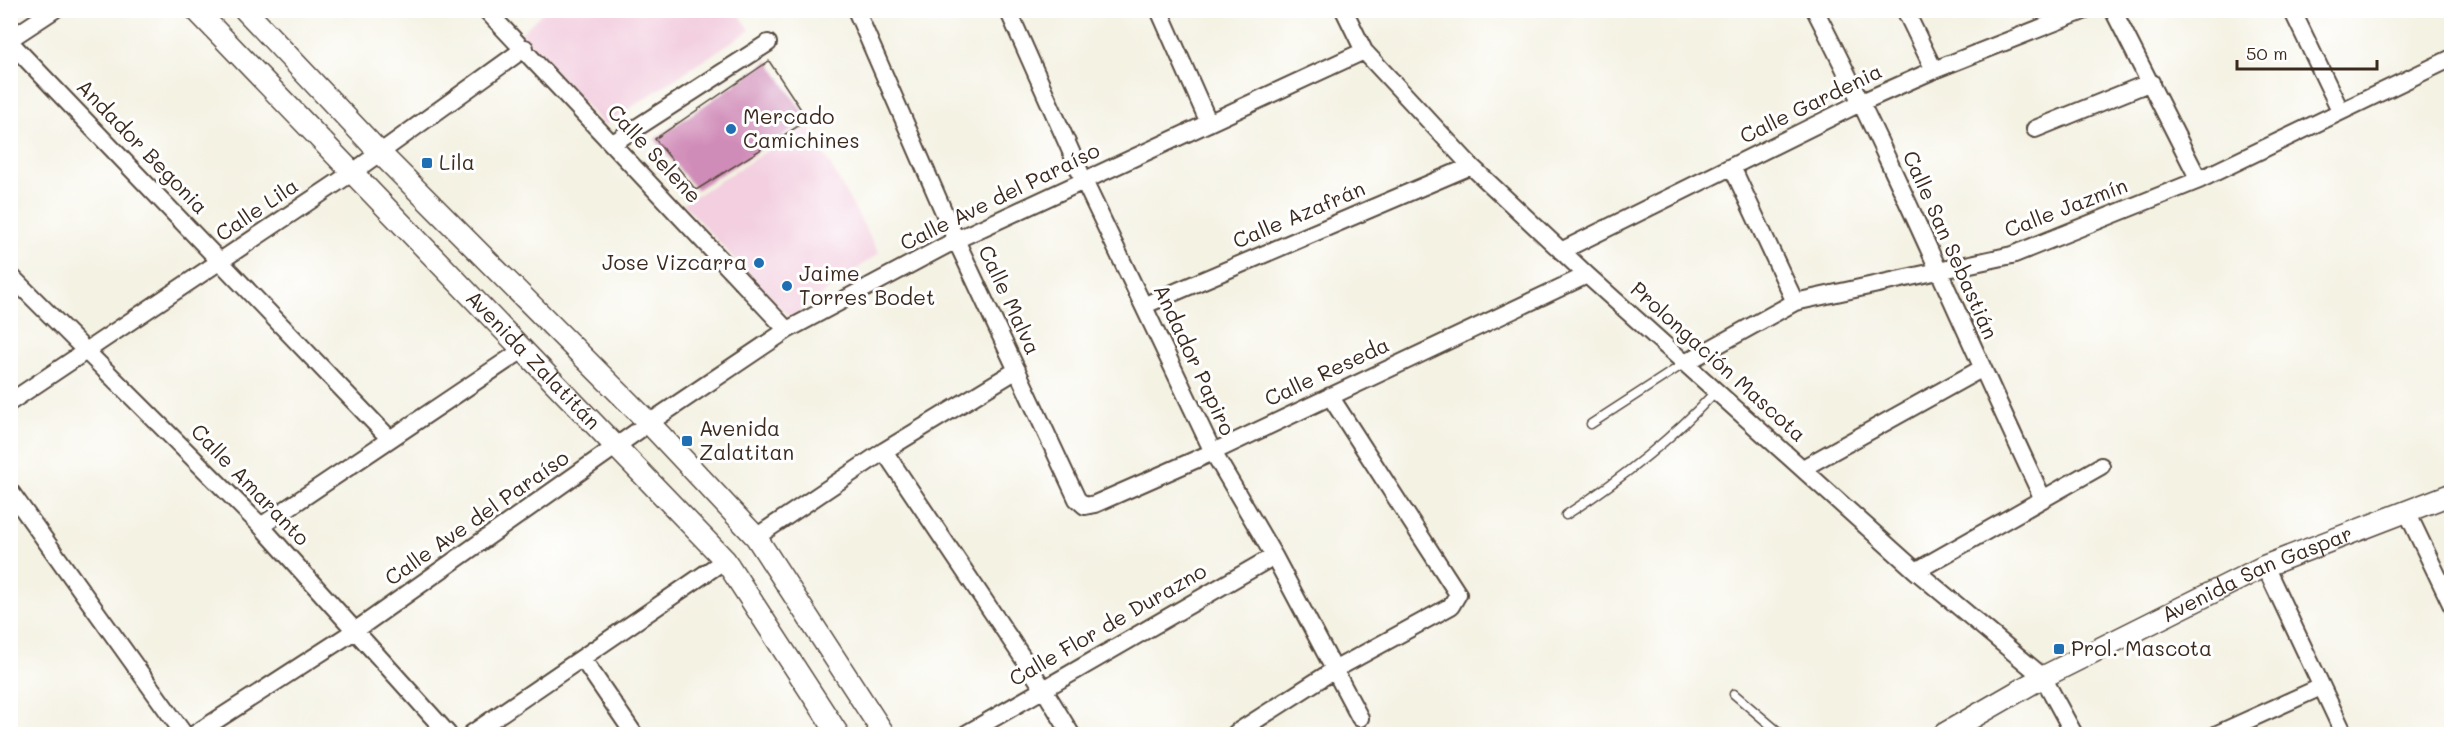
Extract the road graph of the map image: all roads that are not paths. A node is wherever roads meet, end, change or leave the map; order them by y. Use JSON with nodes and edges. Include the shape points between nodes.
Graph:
{"nodes":[{"id":1,"x":54,"y":10,"type":"edge"},
{"id":2,"x":196,"y":10,"type":"edge"},
{"id":3,"x":245,"y":10,"type":"edge"},
{"id":4,"x":486,"y":10,"type":"edge"},
{"id":5,"x":856,"y":10,"type":"edge"},
{"id":6,"x":1008,"y":10,"type":"edge"},
{"id":7,"x":1159,"y":10,"type":"edge"},
{"id":8,"x":1344,"y":10,"type":"edge"},
{"id":9,"x":1815,"y":10,"type":"edge"},
{"id":10,"x":1905,"y":10,"type":"edge"},
{"id":11,"x":2086,"y":10,"type":"edge"},
{"id":12,"x":2113,"y":10,"type":"edge"},
{"id":13,"x":2292,"y":10,"type":"edge"},
{"id":14,"x":10,"y":41,"type":"edge"},
{"id":15,"x":768,"y":43,"type":"dead end"},
{"id":16,"x":525,"y":48,"type":"junction"},
{"id":17,"x":1364,"y":51,"type":"junction"},
{"id":18,"x":2451,"y":58,"type":"edge"},
{"id":19,"x":1934,"y":70,"type":"junction"},
{"id":20,"x":2151,"y":82,"type":"junction"},
{"id":21,"x":1862,"y":102,"type":"junction"},
{"id":22,"x":2340,"y":110,"type":"junction"},
{"id":23,"x":1209,"y":123,"type":"junction"},
{"id":24,"x":2035,"y":129,"type":"dead end"},
{"id":25,"x":613,"y":143,"type":"junction"},
{"id":26,"x":380,"y":153,"type":"junction"},
{"id":27,"x":1472,"y":166,"type":"junction"},
{"id":28,"x":1732,"y":167,"type":"junction"},
{"id":29,"x":353,"y":172,"type":"junction"},
{"id":30,"x":2199,"y":180,"type":"junction"},
{"id":31,"x":1084,"y":181,"type":"junction"},
{"id":32,"x":956,"y":240,"type":"junction"},
{"id":33,"x":1562,"y":251,"type":"junction"},
{"id":34,"x":220,"y":262,"type":"junction"},
{"id":35,"x":1937,"y":272,"type":"junction"},
{"id":36,"x":10,"y":274,"type":"edge"},
{"id":37,"x":1587,"y":274,"type":"junction"},
{"id":38,"x":1795,"y":302,"type":"junction"},
{"id":39,"x":1145,"y":305,"type":"junction"},
{"id":40,"x":787,"y":330,"type":"junction"},
{"id":41,"x":524,"y":349,"type":"junction"},
{"id":42,"x":86,"y":352,"type":"junction"},
{"id":43,"x":1685,"y":363,"type":"junction"},
{"id":44,"x":1981,"y":369,"type":"junction"},
{"id":45,"x":1017,"y":370,"type":"junction"},
{"id":46,"x":1716,"y":391,"type":"junction"},
{"id":47,"x":1330,"y":396,"type":"junction"},
{"id":48,"x":10,"y":402,"type":"edge"},
{"id":49,"x":649,"y":423,"type":"junction"},
{"id":50,"x":1591,"y":424,"type":"dead end"},
{"id":51,"x":390,"y":439,"type":"junction"},
{"id":52,"x":618,"y":448,"type":"junction"},
{"id":53,"x":884,"y":451,"type":"junction"},
{"id":54,"x":1213,"y":452,"type":"junction"},
{"id":55,"x":2101,"y":466,"type":"dead end"},
{"id":56,"x":1803,"y":468,"type":"junction"},
{"id":57,"x":10,"y":491,"type":"edge"},
{"id":58,"x":2451,"y":494,"type":"edge"},
{"id":59,"x":2043,"y":499,"type":"junction"},
{"id":60,"x":1085,"y":506,"type":"joint"},
{"id":61,"x":2406,"y":510,"type":"junction"},
{"id":62,"x":1566,"y":515,"type":"dead end"},
{"id":63,"x":261,"y":526,"type":"junction"},
{"id":64,"x":756,"y":537,"type":"junction"},
{"id":65,"x":1274,"y":556,"type":"junction"},
{"id":66,"x":725,"y":560,"type":"junction"},
{"id":67,"x":2265,"y":566,"type":"junction"},
{"id":68,"x":1916,"y":571,"type":"junction"},
{"id":69,"x":2451,"y":606,"type":"edge"},
{"id":70,"x":356,"y":630,"type":"junction"},
{"id":71,"x":582,"y":658,"type":"junction"},
{"id":72,"x":1334,"y":670,"type":"junction"},
{"id":73,"x":2043,"y":676,"type":"junction"},
{"id":74,"x":1043,"y":687,"type":"junction"},
{"id":75,"x":2320,"y":687,"type":"junction"},
{"id":76,"x":1734,"y":694,"type":"dead end"},
{"id":77,"x":1360,"y":718,"type":"dead end"},
{"id":78,"x":1236,"y":733,"type":"edge"},
{"id":79,"x":184,"y":735,"type":"edge"},
{"id":80,"x":195,"y":735,"type":"edge"},
{"id":81,"x":448,"y":735,"type":"edge"},
{"id":82,"x":471,"y":735,"type":"edge"},
{"id":83,"x":634,"y":735,"type":"edge"},
{"id":84,"x":838,"y":735,"type":"edge"},
{"id":85,"x":884,"y":735,"type":"edge"},
{"id":86,"x":966,"y":735,"type":"edge"},
{"id":87,"x":1071,"y":735,"type":"edge"},
{"id":88,"x":1781,"y":735,"type":"edge"},
{"id":89,"x":1944,"y":735,"type":"edge"},
{"id":90,"x":2074,"y":735,"type":"edge"},
{"id":91,"x":2217,"y":735,"type":"edge"},
{"id":92,"x":2344,"y":735,"type":"edge"}],
"edges":[{"from":1,"to":14,"type":"street"},
{"from":2,"to":29,"type":"street","name":"Avenida Zalatitán"},
{"from":3,"to":26,"type":"street","name":"Avenida Zalatitán"},
{"from":4,"to":16,"type":"street","name":"Calle Selene"},
{"from":5,"to":32,"type":"street","name":"Calle Malva"},
{"from":6,"to":31,"type":"street","name":"Andador Papiro"},
{"from":7,"to":23,"type":"street"},
{"from":8,"to":17,"type":"street","name":"Prolongación Mascota"},
{"from":9,"to":21,"type":"street","name":"Calle San Sebastián"},
{"from":10,"to":19,"type":"street"},
{"from":11,"to":19,"type":"street","name":"Calle Gardenia"},
{"from":12,"to":20,"type":"street"},
{"from":13,"to":22,"type":"street"},
{"from":14,"to":34,"type":"street","name":"Andador Begonia"},
{"from":15,"to":25,"type":"street"},
{"from":16,"to":25,"type":"street","name":"Calle Selene"},
{"from":16,"to":26,"type":"street","name":"Calle Lila"},
{"from":17,"to":23,"type":"street","name":"Calle Ave del Paraíso"},
{"from":17,"to":27,"type":"street","name":"Prolongación Mascota"},
{"from":18,"to":22,"type":"street","name":"Calle Jazmín"},
{"from":19,"to":21,"type":"street","name":"Calle Gardenia"},
{"from":20,"to":24,"type":"street"},
{"from":20,"to":30,"type":"street"},
{"from":21,"to":28,"type":"street","name":"Calle Gardenia"},
{"from":21,"to":35,"type":"street","name":"Calle San Sebastián"},
{"from":22,"to":30,"type":"street","name":"Calle Jazmín"},
{"from":23,"to":31,"type":"street","name":"Calle Ave del Paraíso"},
{"from":25,"to":40,"type":"street","name":"Calle Selene"},
{"from":26,"to":29,"type":"street","name":"Calle Lila"},
{"from":26,"to":49,"type":"street","name":"Avenida Zalatitán"},
{"from":27,"to":33,"type":"street","name":"Prolongación Mascota"},
{"from":27,"to":39,"type":"street","name":"Calle Azafrán"},
{"from":28,"to":33,"type":"street","name":"Calle Gardenia"},
{"from":28,"to":38,"type":"street"},
{"from":29,"to":34,"type":"street","name":"Calle Lila"},
{"from":29,"to":41,"type":"street","name":"Avenida Zalatitán"},
{"from":30,"to":35,"type":"street","name":"Calle Jazmín","via":[[2012,255]]},
{"from":31,"to":32,"type":"street","name":"Calle Ave del Paraíso"},
{"from":31,"to":39,"type":"street","name":"Andador Papiro"},
{"from":32,"to":40,"type":"street","name":"Calle Ave del Paraíso"},
{"from":32,"to":45,"type":"street","name":"Calle Malva"},
{"from":33,"to":37,"type":"street","name":"Prolongación Mascota"},
{"from":34,"to":42,"type":"street","name":"Calle Lila"},
{"from":34,"to":51,"type":"street","name":"Andador Begonia"},
{"from":35,"to":38,"type":"street","name":"Calle Jazmín"},
{"from":35,"to":44,"type":"street","name":"Calle San Sebastián"},
{"from":36,"to":42,"type":"street","name":"Calle Amaranto"},
{"from":37,"to":43,"type":"street","name":"Prolongación Mascota"},
{"from":37,"to":47,"type":"street","name":"Calle Reseda"},
{"from":38,"to":43,"type":"street","name":"Calle Jazmín"},
{"from":39,"to":54,"type":"street","name":"Andador Papiro"},
{"from":40,"to":49,"type":"street","name":"Calle Ave del Paraíso"},
{"from":41,"to":51,"type":"street"},
{"from":41,"to":52,"type":"street","name":"Avenida Zalatitán"},
{"from":42,"to":48,"type":"street","name":"Calle Lila"},
{"from":42,"to":63,"type":"street","name":"Calle Amaranto"},
{"from":43,"to":46,"type":"street","name":"Prolongación Mascota"},
{"from":43,"to":50,"type":"lane"},
{"from":44,"to":56,"type":"street"},
{"from":44,"to":59,"type":"street","name":"Calle San Sebastián"},
{"from":45,"to":53,"type":"street"},
{"from":45,"to":60,"type":"street","name":"Calle Malva","via":[[1077,499]]},
{"from":46,"to":56,"type":"street","name":"Prolongación Mascota"},
{"from":46,"to":62,"type":"lane","via":[[1613,485]]},
{"from":47,"to":54,"type":"street","name":"Calle Reseda"},
{"from":47,"to":72,"type":"street","via":[[1458,594],[1451,606]]},
{"from":49,"to":52,"type":"street","name":"Calle Ave del Paraíso"},
{"from":49,"to":64,"type":"street","name":"Avenida Zalatitán"},
{"from":51,"to":63,"type":"street"},
{"from":52,"to":66,"type":"street","name":"Avenida Zalatitán"},
{"from":52,"to":70,"type":"street","name":"Calle Ave del Paraíso"},
{"from":53,"to":64,"type":"street"},
{"from":53,"to":74,"type":"street"},
{"from":54,"to":60,"type":"street","name":"Calle Reseda"},
{"from":54,"to":65,"type":"street","name":"Andador Papiro"},
{"from":55,"to":59,"type":"street"},
{"from":56,"to":68,"type":"street","name":"Prolongación Mascota"},
{"from":57,"to":79,"type":"street"},
{"from":58,"to":61,"type":"street","name":"Avenida San Gaspar"},
{"from":59,"to":68,"type":"street"},
{"from":61,"to":67,"type":"street","name":"Avenida San Gaspar"},
{"from":61,"to":69,"type":"street"},
{"from":63,"to":70,"type":"street","name":"Calle Amaranto"},
{"from":64,"to":85,"type":"street","name":"Avenida Zalatitán"},
{"from":65,"to":72,"type":"street","name":"Andador Papiro"},
{"from":65,"to":74,"type":"street","name":"Calle Flor de Durazno"},
{"from":66,"to":71,"type":"street"},
{"from":66,"to":84,"type":"street","name":"Avenida Zalatitán"},
{"from":67,"to":73,"type":"street","name":"Avenida San Gaspar"},
{"from":67,"to":75,"type":"street"},
{"from":68,"to":73,"type":"street","name":"Prolongación Mascota"},
{"from":70,"to":80,"type":"street","name":"Calle Ave del Paraíso"},
{"from":70,"to":81,"type":"street","name":"Calle Amaranto"},
{"from":71,"to":82,"type":"street"},
{"from":71,"to":83,"type":"street"},
{"from":72,"to":77,"type":"street","name":"Andador Papiro"},
{"from":72,"to":78,"type":"street"},
{"from":73,"to":89,"type":"street","name":"Avenida San Gaspar"},
{"from":73,"to":90,"type":"street","name":"Prolongación Mascota"},
{"from":74,"to":86,"type":"street","name":"Calle Flor de Durazno"},
{"from":74,"to":87,"type":"street"},
{"from":75,"to":91,"type":"street"},
{"from":75,"to":92,"type":"street"},
{"from":76,"to":88,"type":"lane"}]}
